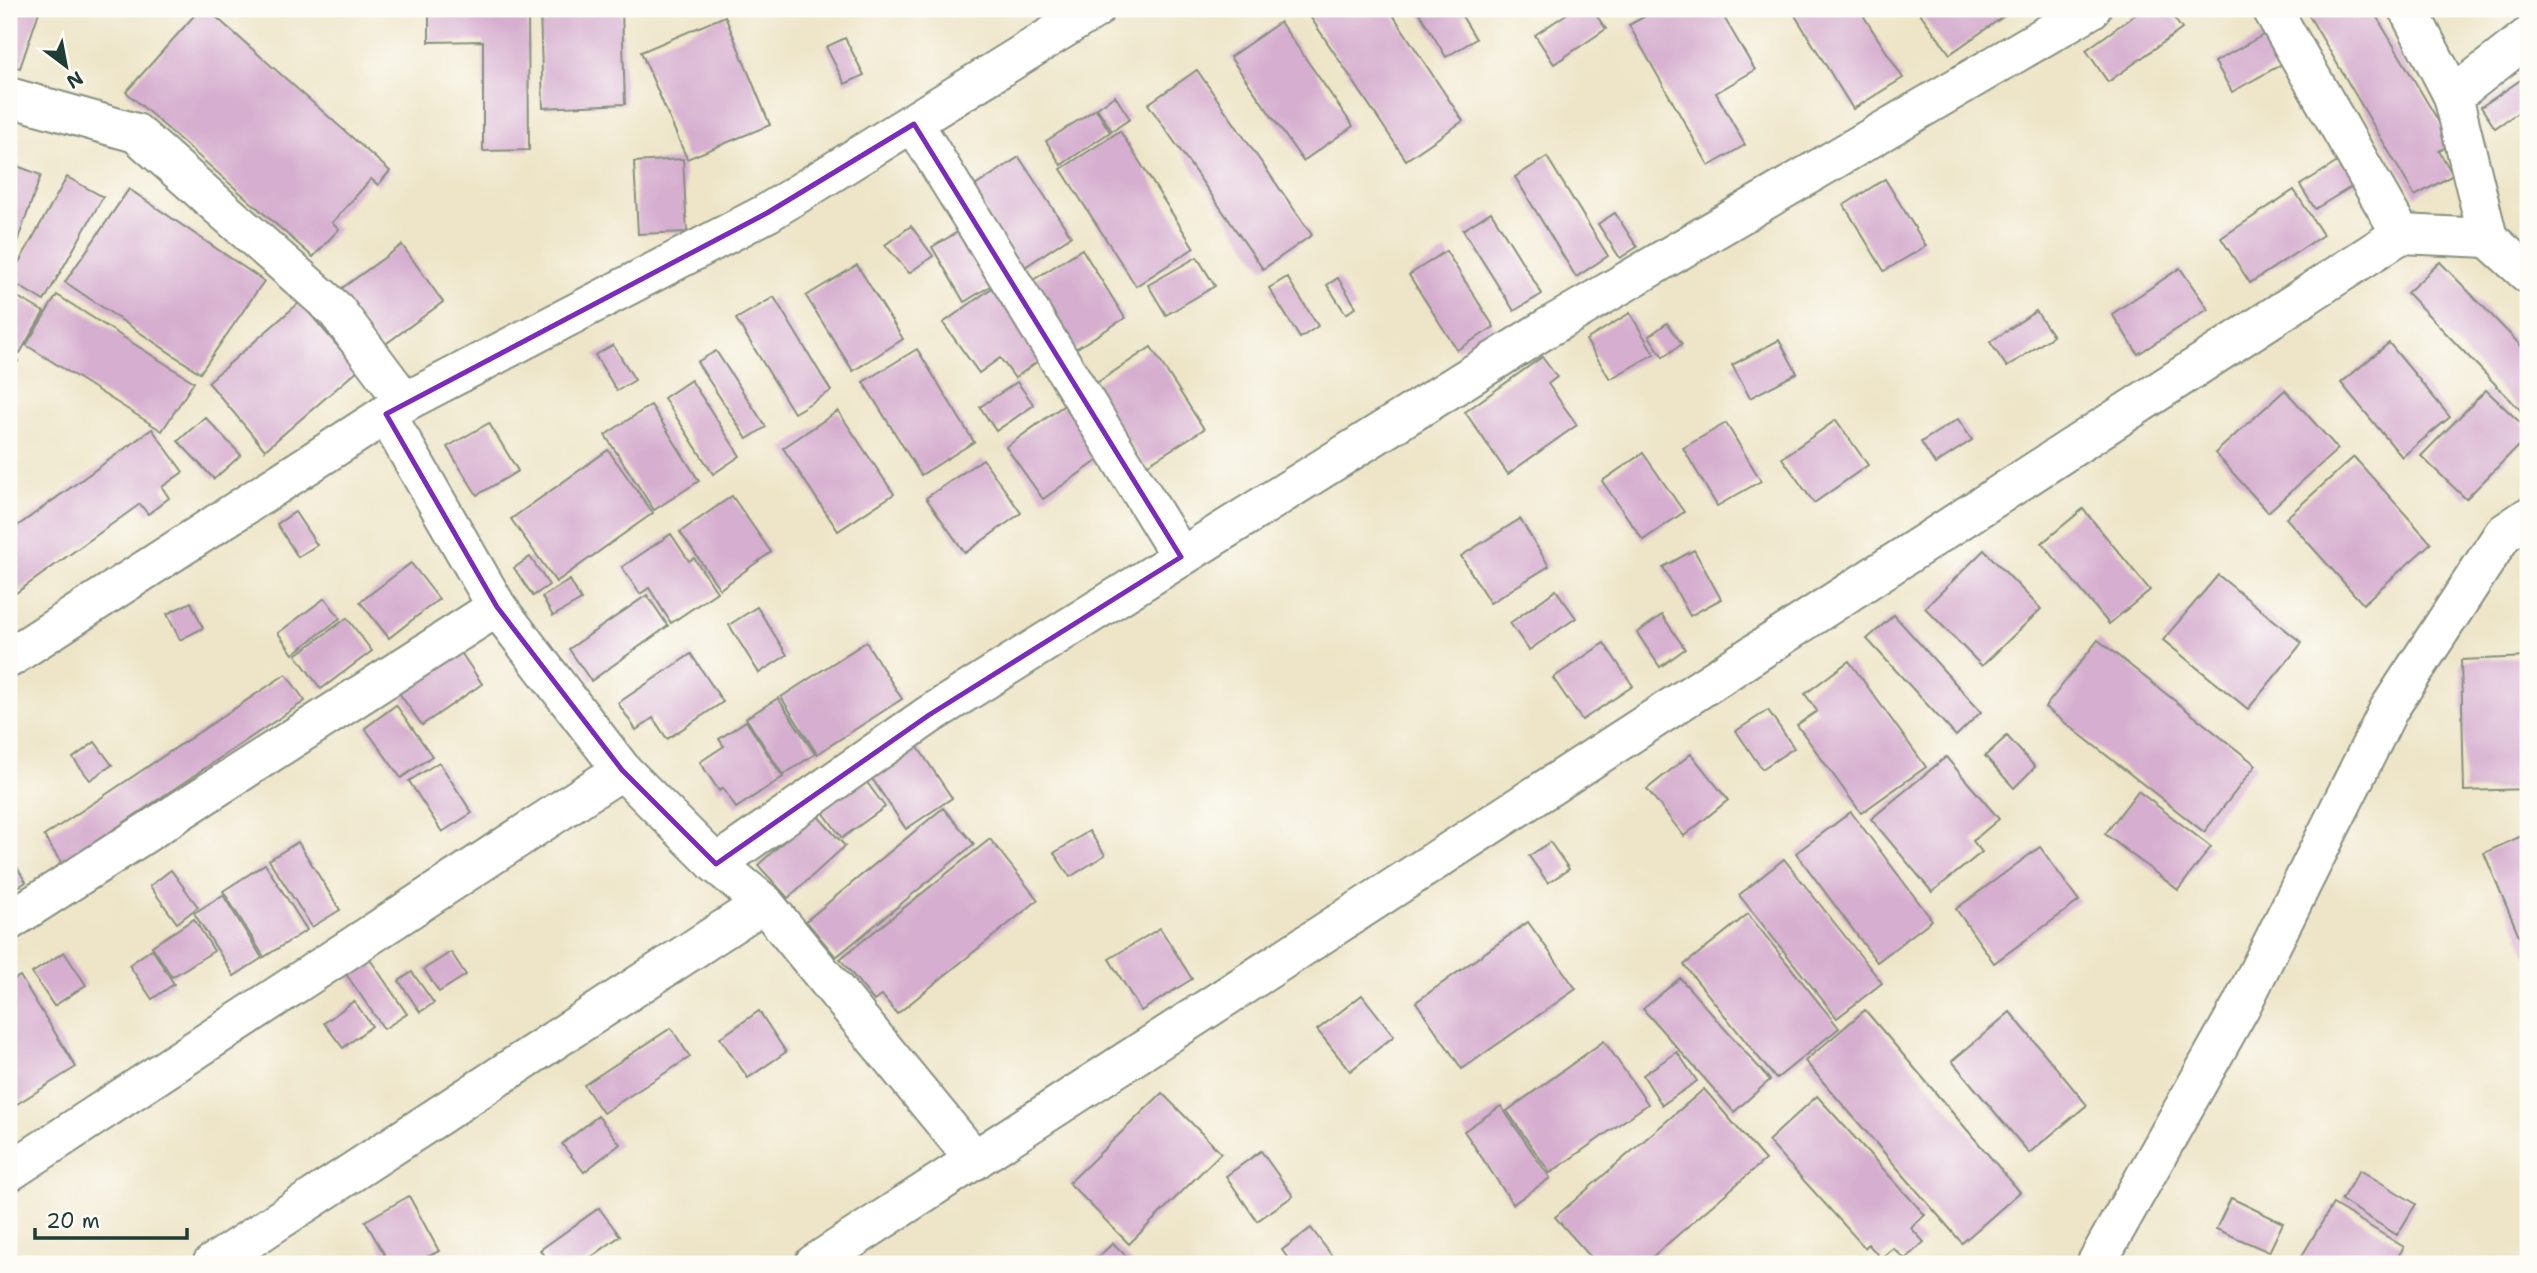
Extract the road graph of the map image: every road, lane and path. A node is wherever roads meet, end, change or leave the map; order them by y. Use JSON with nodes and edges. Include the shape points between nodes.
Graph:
{"nodes":[{"id":1,"x":1095,"y":9,"type":"edge"},
{"id":2,"x":2091,"y":9,"type":"edge"},
{"id":3,"x":2272,"y":9,"type":"edge"},
{"id":4,"x":2407,"y":9,"type":"edge"},
{"id":5,"x":2528,"y":37,"type":"edge"},
{"id":6,"x":2453,"y":96,"type":"junction"},
{"id":7,"x":9,"y":97,"type":"edge"},
{"id":8,"x":914,"y":124,"type":"junction"},
{"id":9,"x":2402,"y":234,"type":"junction"},
{"id":10,"x":2488,"y":238,"type":"junction"},
{"id":11,"x":2528,"y":274,"type":"edge"},
{"id":12,"x":396,"y":408,"type":"junction"},
{"id":13,"x":2528,"y":517,"type":"edge"},
{"id":14,"x":1181,"y":557,"type":"junction"},
{"id":15,"x":497,"y":607,"type":"junction"},
{"id":16,"x":9,"y":658,"type":"edge"},
{"id":17,"x":622,"y":770,"type":"junction"},
{"id":18,"x":716,"y":864,"type":"junction"},
{"id":19,"x":764,"y":903,"type":"junction"},
{"id":20,"x":9,"y":921,"type":"edge"},
{"id":21,"x":975,"y":1160,"type":"junction"},
{"id":22,"x":9,"y":1172,"type":"edge"},
{"id":23,"x":212,"y":1264,"type":"edge"},
{"id":24,"x":814,"y":1264,"type":"edge"},
{"id":25,"x":2096,"y":1264,"type":"edge"}],
"edges":[{"from":1,"to":8,"type":"street"},
{"from":2,"to":14,"type":"street","via":[[1547,328]]},
{"from":3,"to":9,"type":"street"},
{"from":4,"to":6,"type":"street"},
{"from":5,"to":6,"type":"street"},
{"from":6,"to":10,"type":"street"},
{"from":7,"to":12,"type":"street","via":[[136,133],[336,310]]},
{"from":8,"to":12,"type":"street","via":[[767,213]]},
{"from":8,"to":14,"type":"street"},
{"from":9,"to":10,"type":"street"},
{"from":9,"to":21,"type":"street"},
{"from":10,"to":11,"type":"street"},
{"from":12,"to":15,"type":"street"},
{"from":12,"to":16,"type":"street"},
{"from":13,"to":25,"type":"street","via":[[2504,534],[2389,709],[2241,1006]]},
{"from":14,"to":18,"type":"street","via":[[929,715]]},
{"from":15,"to":17,"type":"street"},
{"from":15,"to":20,"type":"street"},
{"from":17,"to":18,"type":"street"},
{"from":17,"to":22,"type":"street"},
{"from":18,"to":19,"type":"street"},
{"from":19,"to":21,"type":"street"},
{"from":19,"to":23,"type":"street"},
{"from":21,"to":24,"type":"street"}]}
